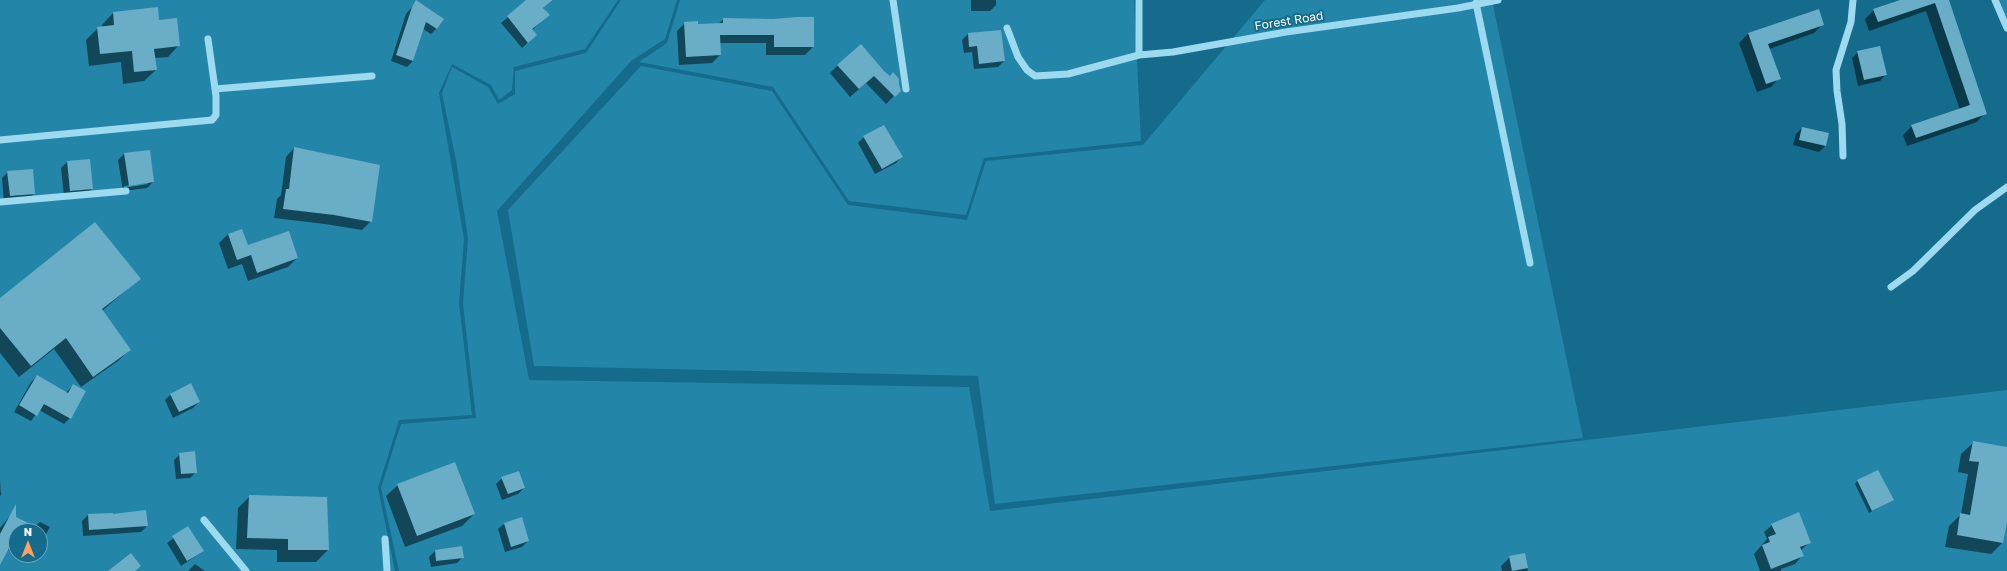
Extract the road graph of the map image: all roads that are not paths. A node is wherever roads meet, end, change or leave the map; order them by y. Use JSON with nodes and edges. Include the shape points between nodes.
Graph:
{"nodes":[{"id":1,"x":893,"y":0,"type":"edge"},
{"id":2,"x":1139,"y":0,"type":"edge"},
{"id":3,"x":1498,"y":0,"type":"edge"},
{"id":4,"x":1853,"y":0,"type":"edge"},
{"id":5,"x":1995,"y":0,"type":"edge"},
{"id":6,"x":1476,"y":3,"type":"junction"},
{"id":7,"x":1007,"y":28,"type":"dead end"},
{"id":8,"x":2007,"y":28,"type":"edge"},
{"id":9,"x":208,"y":39,"type":"dead end"},
{"id":10,"x":1139,"y":56,"type":"junction"},
{"id":11,"x":372,"y":76,"type":"dead end"},
{"id":12,"x":215,"y":89,"type":"junction"},
{"id":13,"x":906,"y":89,"type":"dead end"},
{"id":14,"x":0,"y":140,"type":"edge"},
{"id":15,"x":1843,"y":156,"type":"dead end"},
{"id":16,"x":2007,"y":187,"type":"edge"},
{"id":17,"x":126,"y":191,"type":"dead end"},
{"id":18,"x":0,"y":202,"type":"edge"},
{"id":19,"x":1530,"y":263,"type":"dead end"},
{"id":20,"x":1891,"y":287,"type":"dead end"},
{"id":21,"x":204,"y":520,"type":"dead end"},
{"id":22,"x":385,"y":539,"type":"dead end"},
{"id":23,"x":246,"y":571,"type":"edge"},
{"id":24,"x":388,"y":571,"type":"edge"}],
"edges":[{"from":1,"to":13,"type":"street"},
{"from":2,"to":10,"type":"street"},
{"from":3,"to":6,"type":"street","name":"Forest Road"},
{"from":4,"to":15,"type":"street","via":[[1851,22],[1836,70]]},
{"from":5,"to":8,"type":"street"},
{"from":6,"to":10,"type":"street","name":"Forest Road","via":[[1458,8]]},
{"from":6,"to":19,"type":"street"},
{"from":7,"to":10,"type":"street","name":"Forest Road","via":[[1018,57],[1035,76],[1068,74]]},
{"from":9,"to":12,"type":"street"},
{"from":11,"to":12,"type":"street"},
{"from":12,"to":14,"type":"street","via":[[216,115],[212,120]]},
{"from":16,"to":20,"type":"street","via":[[1975,210],[1913,271]]},
{"from":17,"to":18,"type":"street"},
{"from":21,"to":23,"type":"street"},
{"from":22,"to":24,"type":"street"}]}
